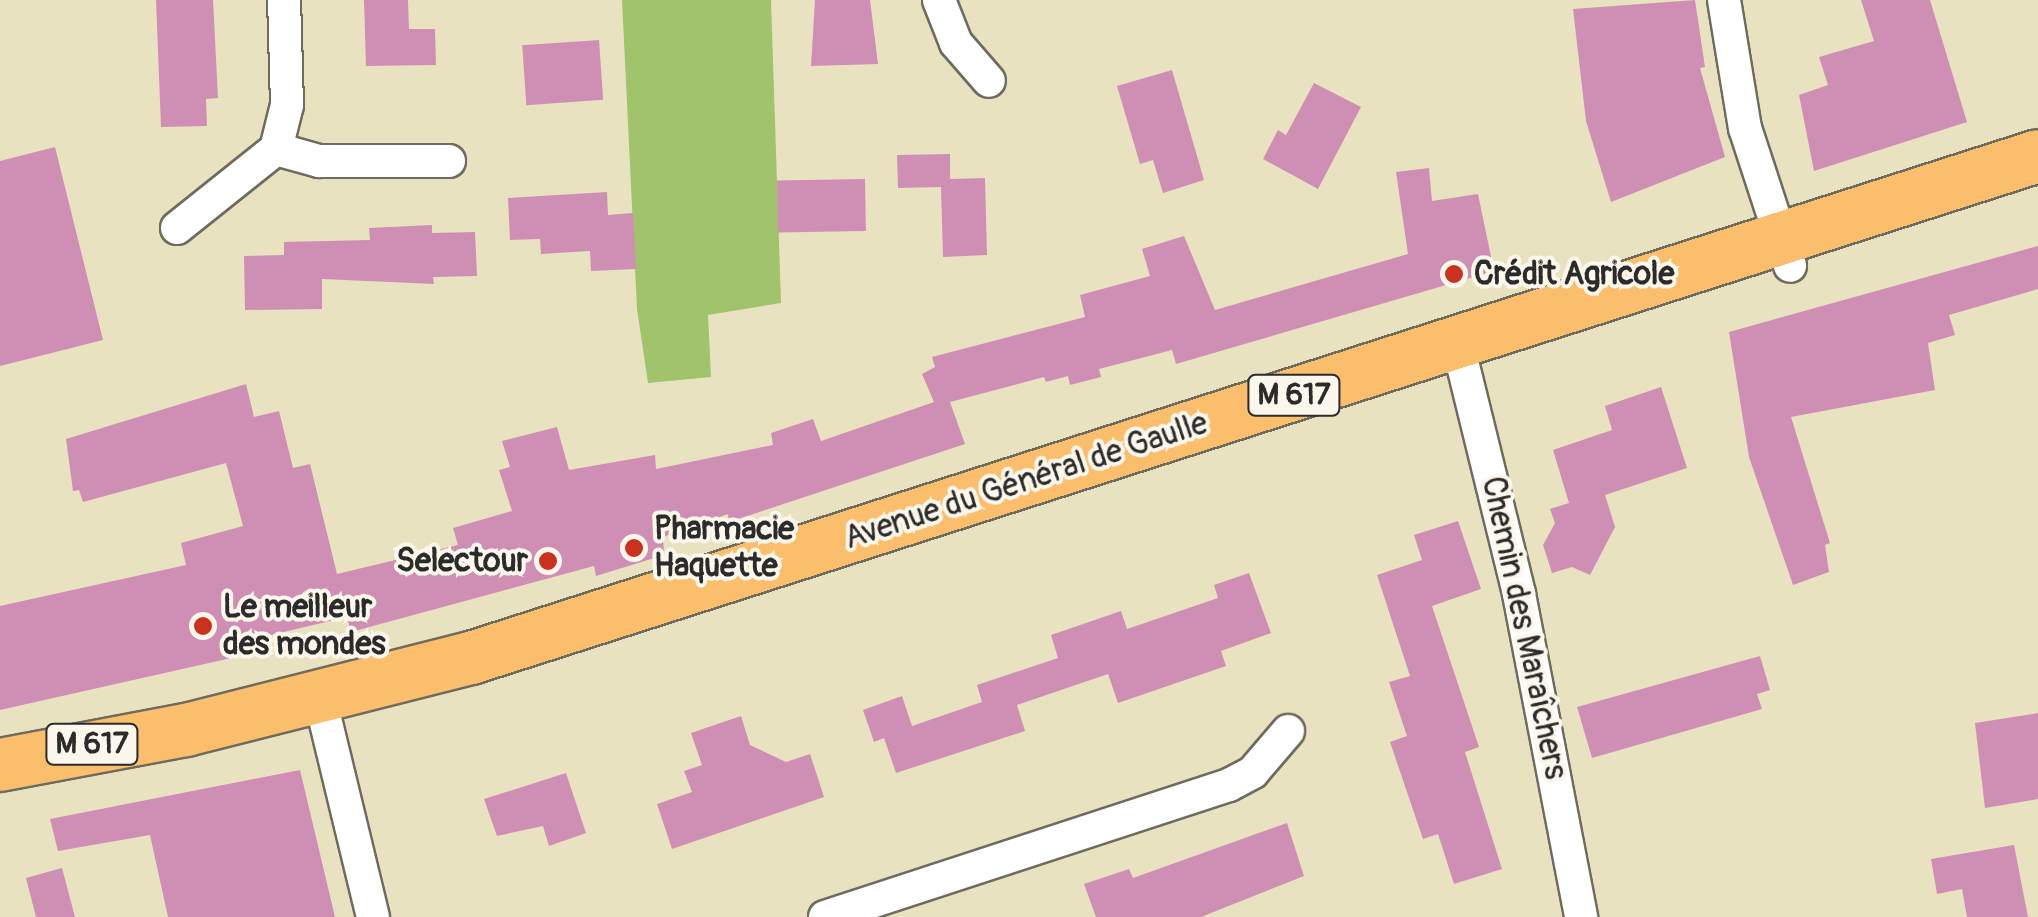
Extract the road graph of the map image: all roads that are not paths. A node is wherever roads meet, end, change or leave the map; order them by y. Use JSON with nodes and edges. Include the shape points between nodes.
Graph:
{"nodes":[{"id":1,"x":284,"y":0,"type":"edge"},
{"id":2,"x":939,"y":0,"type":"edge"},
{"id":3,"x":1724,"y":0,"type":"edge"},
{"id":4,"x":989,"y":81,"type":"dead end"},
{"id":5,"x":276,"y":149,"type":"junction"},
{"id":6,"x":2038,"y":156,"type":"edge"},
{"id":7,"x":450,"y":162,"type":"dead end"},
{"id":8,"x":2038,"y":189,"type":"edge"},
{"id":9,"x":177,"y":228,"type":"dead end"},
{"id":10,"x":1785,"y":253,"type":"junction"},
{"id":11,"x":1462,"y":355,"type":"junction"},
{"id":12,"x":320,"y":698,"type":"junction"},
{"id":13,"x":186,"y":730,"type":"junction"},
{"id":14,"x":1288,"y":731,"type":"dead end"},
{"id":15,"x":0,"y":765,"type":"edge"},
{"id":16,"x":0,"y":795,"type":"edge"},
{"id":17,"x":374,"y":917,"type":"edge"},
{"id":18,"x":825,"y":917,"type":"edge"},
{"id":19,"x":1581,"y":917,"type":"edge"}],
"edges":[{"from":1,"to":5,"type":"street","via":[[287,105]]},
{"from":2,"to":4,"type":"street","via":[[956,43]]},
{"from":3,"to":10,"type":"street","via":[[1742,114]]},
{"from":5,"to":7,"type":"street","via":[[319,160]]},
{"from":5,"to":9,"type":"street"},
{"from":6,"to":10,"type":"main road","name":"Avenue du Général de Gaulle","number":"M 617"},
{"from":8,"to":10,"type":"main road","name":"Avenue du Général de Gaulle","number":"M 617"},
{"from":10,"to":11,"type":"main road","name":"Avenue du Général de Gaulle","number":"M 617"},
{"from":11,"to":12,"type":"main road","name":"Avenue du Général de Gaulle","number":"M 617","via":[[471,658]]},
{"from":11,"to":19,"type":"street","name":"Chemin des Maraîchers","via":[[1520,594]]},
{"from":12,"to":13,"type":"main road","name":"Avenue du Général de Gaulle","number":"M 617"},
{"from":12,"to":17,"type":"street"},
{"from":13,"to":15,"type":"main road","name":"Avenue du Général de Gaulle","number":"M 617"},
{"from":13,"to":16,"type":"main road","name":"Avenue du Général de Gaulle","number":"M 617","via":[[100,770]]},
{"from":14,"to":18,"type":"street","via":[[1253,772],[1229,785]]}]}
